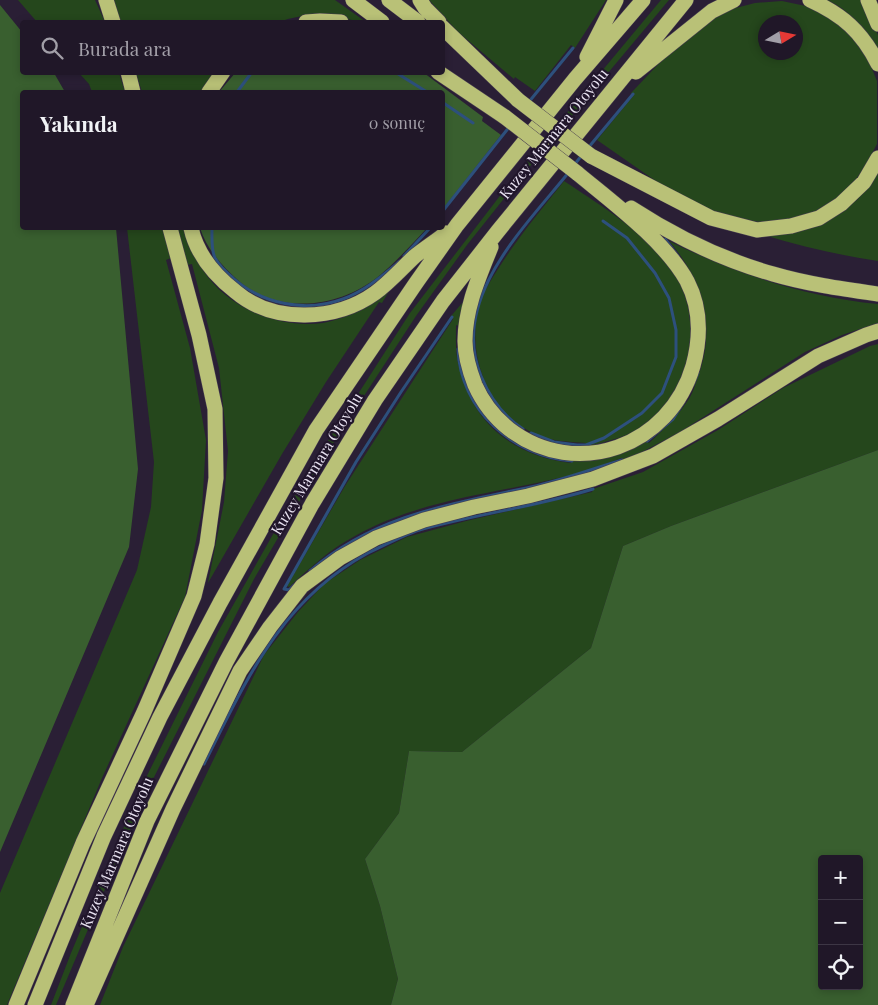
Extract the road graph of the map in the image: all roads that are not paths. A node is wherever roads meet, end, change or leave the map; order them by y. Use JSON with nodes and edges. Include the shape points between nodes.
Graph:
{"nodes":[{"id":1,"x":106,"y":0,"type":"edge"},
{"id":2,"x":353,"y":0,"type":"edge"},
{"id":3,"x":389,"y":0,"type":"edge"},
{"id":4,"x":420,"y":0,"type":"edge"},
{"id":5,"x":616,"y":0,"type":"edge"},
{"id":6,"x":643,"y":0,"type":"edge"},
{"id":7,"x":686,"y":0,"type":"edge"},
{"id":8,"x":734,"y":0,"type":"edge"},
{"id":9,"x":810,"y":0,"type":"edge"},
{"id":10,"x":868,"y":0,"type":"edge"},
{"id":11,"x":113,"y":20,"type":"edge"},
{"id":12,"x":379,"y":20,"type":"edge"},
{"id":13,"x":415,"y":20,"type":"edge"},
{"id":14,"x":436,"y":20,"type":"edge"},
{"id":15,"x":878,"y":24,"type":"edge"},
{"id":16,"x":445,"y":30,"type":"edge"},
{"id":17,"x":445,"y":43,"type":"edge"},
{"id":18,"x":878,"y":64,"type":"edge"},
{"id":19,"x":445,"y":71,"type":"edge"},
{"id":20,"x":129,"y":75,"type":"edge"},
{"id":21,"x":221,"y":75,"type":"edge"},
{"id":22,"x":442,"y":75,"type":"edge"},
{"id":23,"x":575,"y":80,"type":"junction"},
{"id":24,"x":132,"y":90,"type":"edge"},
{"id":25,"x":210,"y":90,"type":"edge"},
{"id":26,"x":607,"y":97,"type":"junction"},
{"id":27,"x":518,"y":100,"type":"junction"},
{"id":28,"x":505,"y":117,"type":"junction"},
{"id":29,"x":878,"y":158,"type":"edge"},
{"id":30,"x":577,"y":173,"type":"junction"},
{"id":31,"x":457,"y":225,"type":"junction"},
{"id":32,"x":171,"y":230,"type":"edge"},
{"id":33,"x":192,"y":230,"type":"edge"},
{"id":34,"x":498,"y":230,"type":"junction"},
{"id":35,"x":878,"y":294,"type":"edge"},
{"id":36,"x":878,"y":331,"type":"edge"},
{"id":37,"x":16,"y":1005,"type":"edge"},
{"id":38,"x":35,"y":1005,"type":"edge"},
{"id":39,"x":73,"y":1005,"type":"edge"},
{"id":40,"x":86,"y":1005,"type":"edge"}],
"edges":[{"from":1,"to":11,"type":"highway"},
{"from":2,"to":12,"type":"highway"},
{"from":3,"to":13,"type":"highway"},
{"from":4,"to":14,"type":"highway"},
{"from":5,"to":23,"type":"highway"},
{"from":6,"to":23,"type":"highway","name":"Kuzey Marmara Otoyolu"},
{"from":7,"to":26,"type":"highway","name":"Kuzey Marmara Otoyolu"},
{"from":8,"to":26,"type":"highway","via":[[712,11]]},
{"from":9,"to":18,"type":"highway","via":[[851,24],[869,46]]},
{"from":10,"to":15,"type":"highway"},
{"from":16,"to":27,"type":"highway"},
{"from":17,"to":27,"type":"highway"},
{"from":19,"to":28,"type":"highway"},
{"from":20,"to":24,"type":"highway"},
{"from":21,"to":25,"type":"highway"},
{"from":22,"to":28,"type":"highway"},
{"from":23,"to":31,"type":"highway","name":"Kuzey Marmara Otoyolu"},
{"from":26,"to":34,"type":"highway","name":"Kuzey Marmara Otoyolu"},
{"from":27,"to":29,"type":"highway","bridge":true,"via":[[591,156],[711,218],[757,230],[792,226],[819,218],[841,204],[864,182]]},
{"from":28,"to":30,"type":"highway","bridge":true},
{"from":30,"to":34,"type":"highway","via":[[643,229],[678,266],[695,303],[699,336],[688,381],[678,401],[652,429],[612,450],[584,454],[551,451],[522,439],[497,420],[480,397],[470,372],[465,342],[468,310]]},
{"from":30,"to":35,"type":"highway","via":[[658,226],[709,251],[772,274]]},
{"from":31,"to":33,"type":"highway","via":[[375,293],[341,310],[313,315],[287,314],[263,308],[241,297],[220,280],[202,258]]},
{"from":31,"to":38,"type":"highway","name":"Kuzey Marmara Otoyolu","via":[[316,430],[220,603],[160,717],[104,836]]},
{"from":32,"to":37,"type":"highway","via":[[200,335],[215,409],[216,478],[207,544],[194,596],[83,842]]},
{"from":34,"to":39,"type":"highway","name":"Kuzey Marmara Otoyolu","via":[[443,301],[375,400],[312,504],[226,662],[147,821]]},
{"from":36,"to":40,"type":"highway","via":[[818,356],[653,456],[593,479],[432,518],[376,538],[340,558],[302,586],[240,671],[173,808]]}]}
